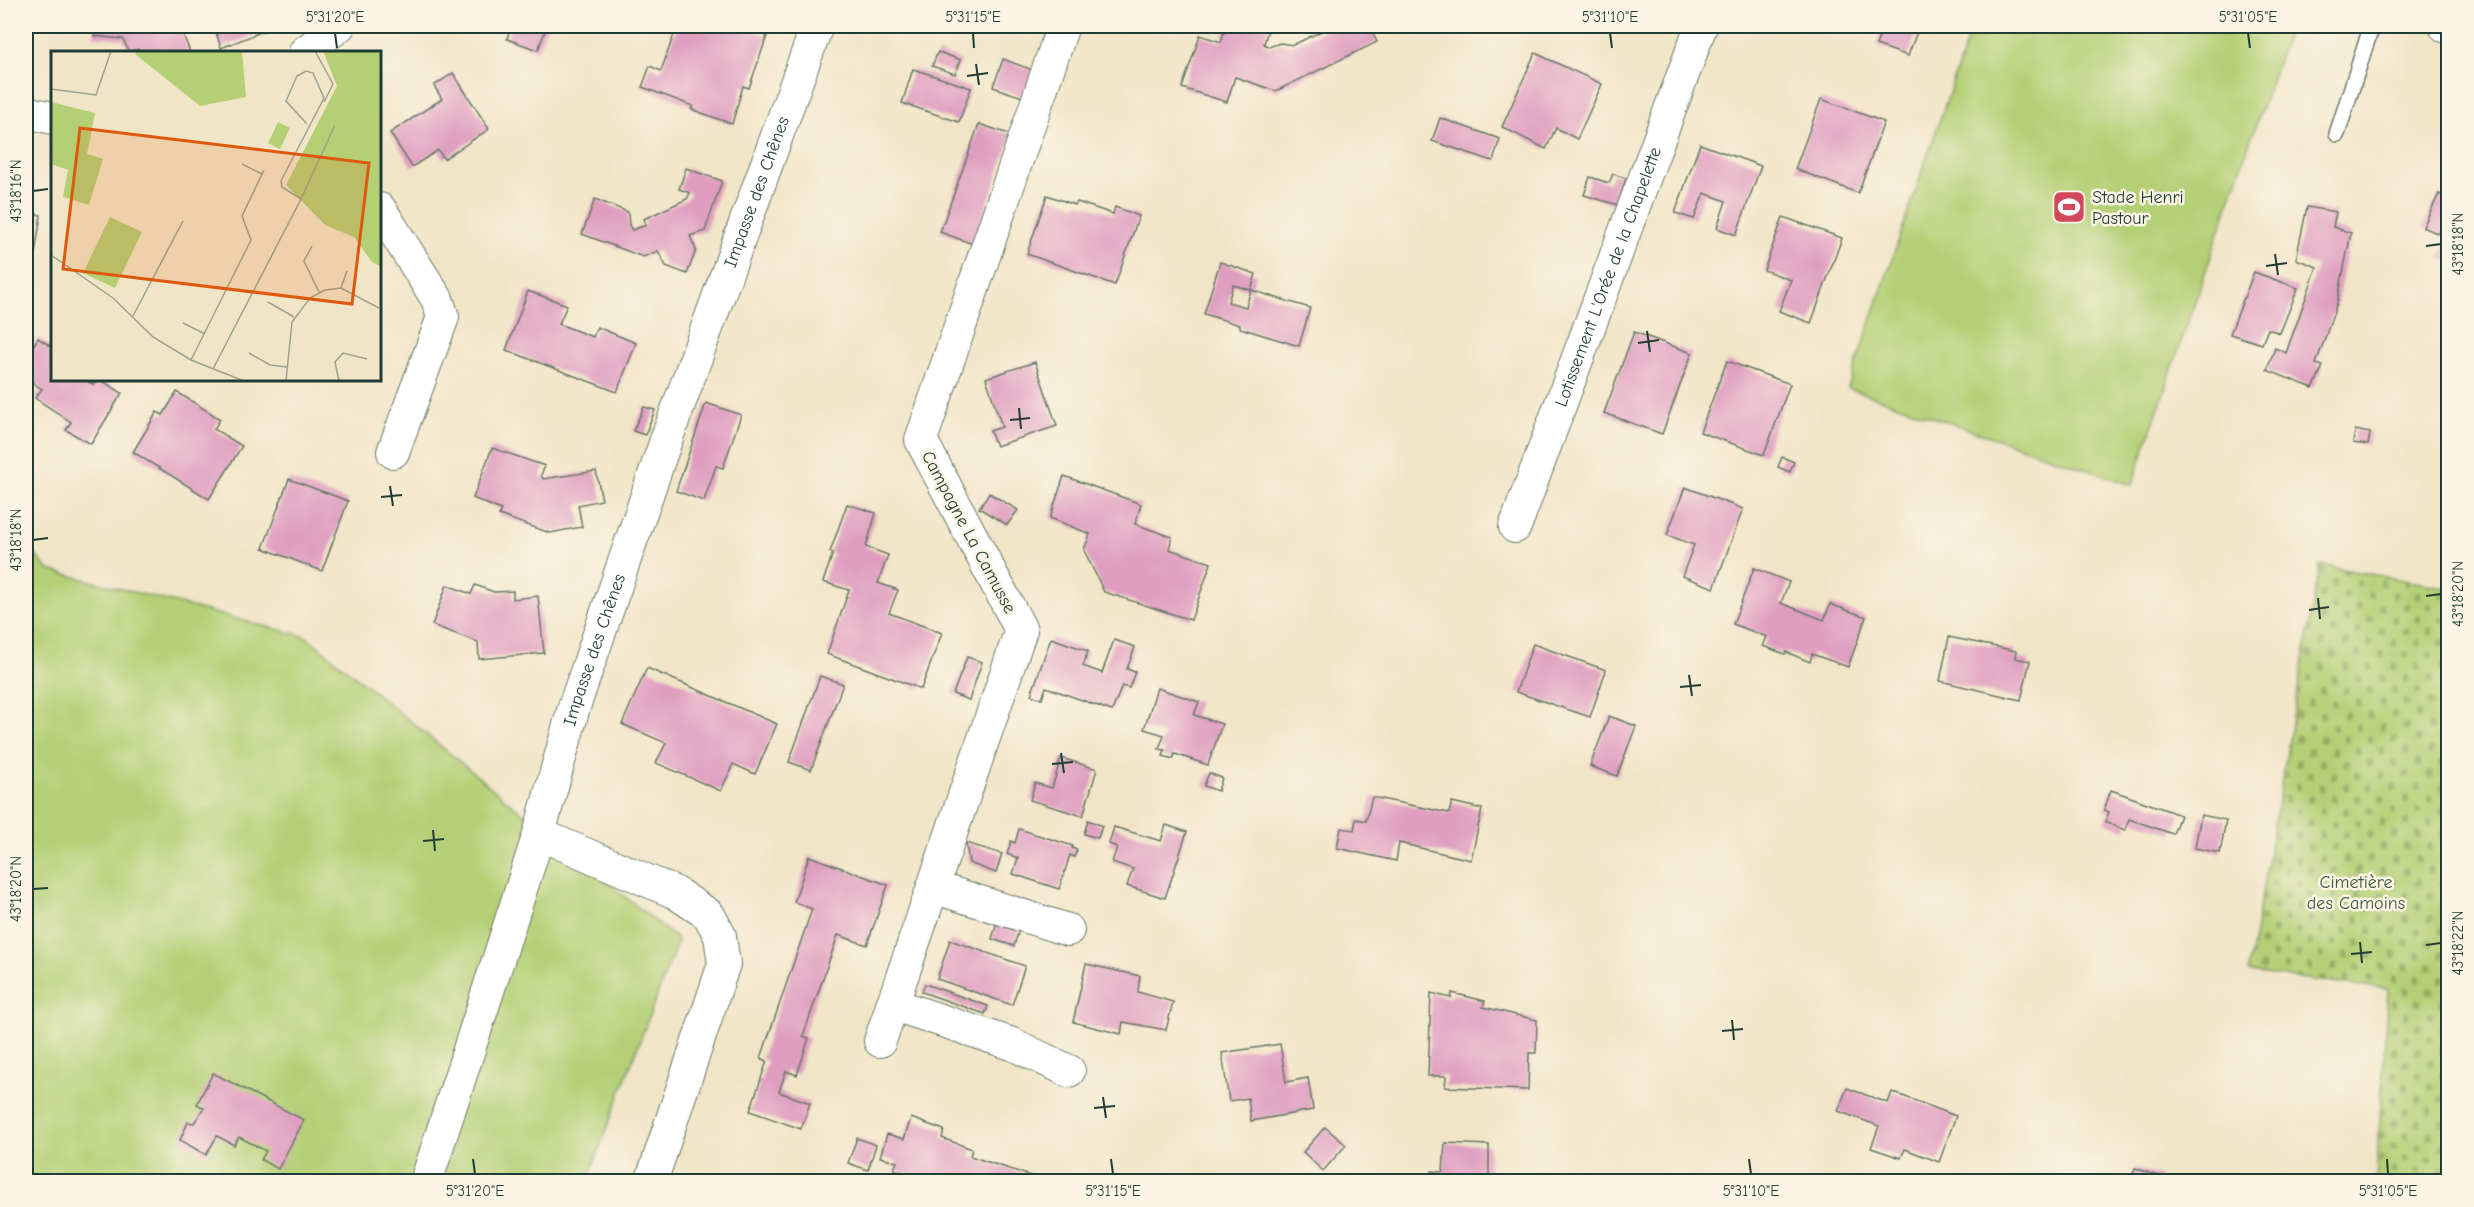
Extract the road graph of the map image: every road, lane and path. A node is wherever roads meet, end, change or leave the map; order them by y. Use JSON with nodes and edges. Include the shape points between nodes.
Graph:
{"nodes":[{"id":1,"x":339,"y":26,"type":"edge"},
{"id":2,"x":817,"y":26,"type":"edge"},
{"id":3,"x":1064,"y":26,"type":"edge"},
{"id":4,"x":1701,"y":26,"type":"edge"},
{"id":5,"x":2375,"y":26,"type":"edge"},
{"id":6,"x":306,"y":51,"type":"edge"},
{"id":7,"x":26,"y":112,"type":"edge"},
{"id":8,"x":51,"y":118,"type":"edge"},
{"id":9,"x":2337,"y":134,"type":"dead end"},
{"id":10,"x":381,"y":211,"type":"edge"},
{"id":11,"x":393,"y":452,"type":"dead end"},
{"id":12,"x":1515,"y":527,"type":"dead end"},
{"id":13,"x":539,"y":834,"type":"junction"},
{"id":14,"x":933,"y":887,"type":"junction"},
{"id":15,"x":1068,"y":930,"type":"dead end"},
{"id":16,"x":892,"y":1004,"type":"junction"},
{"id":17,"x":880,"y":1041,"type":"dead end"},
{"id":18,"x":1070,"y":1071,"type":"dead end"},
{"id":19,"x":426,"y":1182,"type":"edge"},
{"id":20,"x":651,"y":1182,"type":"edge"}],
"edges":[{"from":1,"to":6,"type":"street"},
{"from":2,"to":13,"type":"street","name":"Impasse des Chênes","via":[[574,707]]},
{"from":3,"to":14,"type":"street","name":"Campagne La Camusse","via":[[921,441],[1021,630]]},
{"from":4,"to":12,"type":"street","name":"Lotissement L'Orée de la Chapelette"},
{"from":5,"to":9,"type":"lane","via":[[2369,34]]},
{"from":7,"to":8,"type":"street"},
{"from":10,"to":11,"type":"street","via":[[437,299],[443,317]]},
{"from":13,"to":19,"type":"street","name":"Impasse des Chênes"},
{"from":13,"to":20,"type":"street","via":[[676,893],[709,915],[720,936],[724,964]]},
{"from":14,"to":15,"type":"street"},
{"from":14,"to":16,"type":"street","name":"Campagne La Camusse"},
{"from":16,"to":17,"type":"street","name":"Campagne La Camusse"},
{"from":16,"to":18,"type":"street","via":[[1012,1044]]}]}
